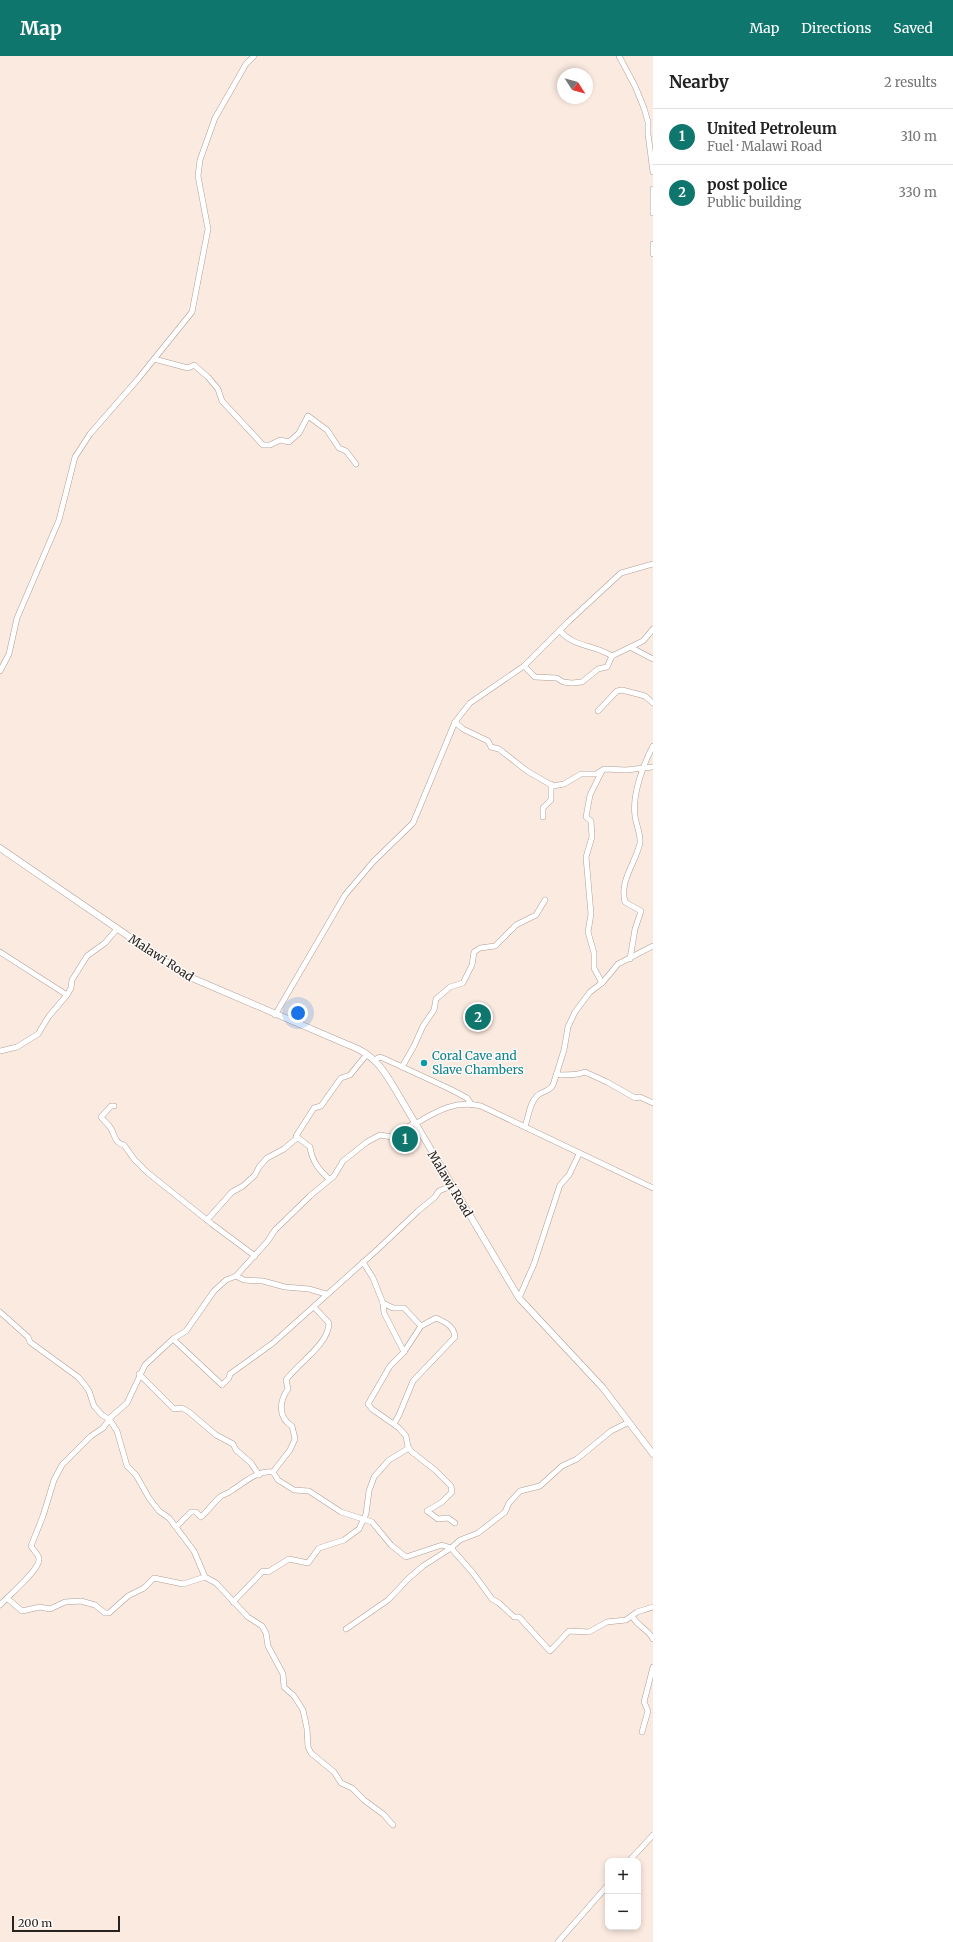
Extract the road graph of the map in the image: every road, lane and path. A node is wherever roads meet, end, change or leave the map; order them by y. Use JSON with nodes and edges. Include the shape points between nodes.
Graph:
{"nodes":[{"id":1,"x":254,"y":56,"type":"edge"},
{"id":2,"x":619,"y":56,"type":"edge"},
{"id":3,"x":653,"y":172,"type":"edge"},
{"id":4,"x":653,"y":189,"type":"edge"},
{"id":5,"x":653,"y":213,"type":"edge"},
{"id":6,"x":653,"y":244,"type":"edge"},
{"id":7,"x":653,"y":254,"type":"edge"},
{"id":8,"x":154,"y":358,"type":"junction"},
{"id":9,"x":356,"y":464,"type":"dead end"},
{"id":10,"x":653,"y":564,"type":"edge"},
{"id":11,"x":653,"y":629,"type":"edge"},
{"id":12,"x":560,"y":630,"type":"junction"},
{"id":13,"x":630,"y":647,"type":"junction"},
{"id":14,"x":612,"y":656,"type":"junction"},
{"id":15,"x":653,"y":659,"type":"edge"},
{"id":16,"x":524,"y":666,"type":"junction"},
{"id":17,"x":0,"y":671,"type":"edge"},
{"id":18,"x":653,"y":703,"type":"edge"},
{"id":19,"x":598,"y":711,"type":"dead end"},
{"id":20,"x":455,"y":722,"type":"junction"},
{"id":21,"x":653,"y":746,"type":"edge"},
{"id":22,"x":653,"y":767,"type":"edge"},
{"id":23,"x":642,"y":768,"type":"junction"},
{"id":24,"x":602,"y":771,"type":"junction"},
{"id":25,"x":551,"y":784,"type":"junction"},
{"id":26,"x":544,"y":817,"type":"dead end"},
{"id":27,"x":0,"y":848,"type":"edge"},
{"id":28,"x":545,"y":900,"type":"dead end"},
{"id":29,"x":117,"y":929,"type":"junction"},
{"id":30,"x":653,"y":946,"type":"edge"},
{"id":31,"x":0,"y":952,"type":"edge"},
{"id":32,"x":630,"y":959,"type":"junction"},
{"id":33,"x":602,"y":983,"type":"junction"},
{"id":34,"x":67,"y":995,"type":"junction"},
{"id":35,"x":275,"y":1015,"type":"junction"},
{"id":36,"x":0,"y":1051,"type":"edge"},
{"id":37,"x":368,"y":1054,"type":"junction"},
{"id":38,"x":374,"y":1060,"type":"junction"},
{"id":39,"x":402,"y":1067,"type":"junction"},
{"id":40,"x":557,"y":1073,"type":"junction"},
{"id":41,"x":653,"y":1102,"type":"edge"},
{"id":42,"x":471,"y":1104,"type":"junction"},
{"id":43,"x":114,"y":1106,"type":"dead end"},
{"id":44,"x":414,"y":1124,"type":"junction"},
{"id":45,"x":525,"y":1126,"type":"junction"},
{"id":46,"x":297,"y":1138,"type":"junction"},
{"id":47,"x":579,"y":1154,"type":"junction"},
{"id":48,"x":329,"y":1179,"type":"junction"},
{"id":49,"x":451,"y":1186,"type":"junction"},
{"id":50,"x":653,"y":1188,"type":"edge"},
{"id":51,"x":207,"y":1220,"type":"junction"},
{"id":52,"x":255,"y":1256,"type":"junction"},
{"id":53,"x":363,"y":1262,"type":"junction"},
{"id":54,"x":236,"y":1276,"type":"junction"},
{"id":55,"x":326,"y":1294,"type":"junction"},
{"id":56,"x":519,"y":1298,"type":"junction"},
{"id":57,"x":383,"y":1304,"type":"junction"},
{"id":58,"x":314,"y":1307,"type":"junction"},
{"id":59,"x":0,"y":1312,"type":"edge"},
{"id":60,"x":421,"y":1326,"type":"junction"},
{"id":61,"x":173,"y":1339,"type":"junction"},
{"id":62,"x":404,"y":1352,"type":"junction"},
{"id":63,"x":139,"y":1374,"type":"junction"},
{"id":64,"x":109,"y":1419,"type":"junction"},
{"id":65,"x":629,"y":1422,"type":"junction"},
{"id":66,"x":394,"y":1424,"type":"junction"},
{"id":67,"x":409,"y":1448,"type":"junction"},
{"id":68,"x":653,"y":1454,"type":"edge"},
{"id":69,"x":273,"y":1472,"type":"junction"},
{"id":70,"x":258,"y":1475,"type":"junction"},
{"id":71,"x":365,"y":1519,"type":"junction"},
{"id":72,"x":455,"y":1523,"type":"dead end"},
{"id":73,"x":176,"y":1527,"type":"junction"},
{"id":74,"x":451,"y":1548,"type":"junction"},
{"id":75,"x":205,"y":1577,"type":"junction"},
{"id":76,"x":8,"y":1599,"type":"junction"},
{"id":77,"x":233,"y":1602,"type":"junction"},
{"id":78,"x":0,"y":1605,"type":"edge"},
{"id":79,"x":653,"y":1607,"type":"edge"},
{"id":80,"x":632,"y":1616,"type":"junction"},
{"id":81,"x":346,"y":1629,"type":"dead end"},
{"id":82,"x":653,"y":1639,"type":"edge"},
{"id":83,"x":653,"y":1667,"type":"edge"},
{"id":84,"x":646,"y":1689,"type":"junction"},
{"id":85,"x":653,"y":1691,"type":"edge"},
{"id":86,"x":642,"y":1732,"type":"dead end"},
{"id":87,"x":393,"y":1825,"type":"dead end"},
{"id":88,"x":653,"y":1835,"type":"edge"},
{"id":89,"x":633,"y":1858,"type":"edge"},
{"id":90,"x":605,"y":1888,"type":"edge"},
{"id":91,"x":558,"y":1942,"type":"edge"}],
"edges":[{"from":1,"to":8,"type":"street","via":[[239,76],[215,118],[200,160],[198,176],[208,229],[192,312]]},
{"from":2,"to":3,"type":"street","via":[[644,108],[648,122]]},
{"from":4,"to":5,"type":"street"},
{"from":6,"to":7,"type":"street"},
{"from":8,"to":9,"type":"street","via":[[188,368],[194,365],[208,377],[218,389],[222,401],[263,445],[280,440],[289,442],[299,433],[308,416],[327,430],[339,448],[346,451]]},
{"from":8,"to":17,"type":"street","via":[[90,434],[75,458],[59,520],[17,618],[9,654]]},
{"from":10,"to":12,"type":"street","via":[[621,573]]},
{"from":11,"to":13,"type":"street","via":[[643,641]]},
{"from":12,"to":14,"type":"street","via":[[577,644]]},
{"from":12,"to":16,"type":"street"},
{"from":13,"to":14,"type":"street"},
{"from":13,"to":15,"type":"street"},
{"from":14,"to":16,"type":"street","via":[[607,667],[598,669],[582,682],[572,683],[557,678],[535,677]]},
{"from":16,"to":20,"type":"street","via":[[470,703]]},
{"from":18,"to":19,"type":"street","via":[[645,696],[622,690],[617,691]]},
{"from":20,"to":25,"type":"street","via":[[463,729],[488,741],[491,747],[499,749],[527,771]]},
{"from":20,"to":35,"type":"street","via":[[413,823],[373,862],[345,895]]},
{"from":21,"to":23,"type":"street"},
{"from":22,"to":23,"type":"street"},
{"from":23,"to":24,"type":"street"},
{"from":23,"to":32,"type":"street","via":[[634,807],[640,842],[627,875],[624,893],[625,902],[641,911]]},
{"from":24,"to":25,"type":"street","via":[[596,774],[581,774],[564,784]]},
{"from":24,"to":33,"type":"street","via":[[590,795],[586,817],[591,821],[592,837],[586,857],[591,914],[588,932],[594,953],[594,968]]},
{"from":25,"to":26,"type":"street","via":[[551,800],[543,808]]},
{"from":27,"to":29,"type":"main road","name":"Malawi Road"},
{"from":28,"to":39,"type":"street","via":[[536,915],[516,925],[495,946],[480,948],[474,952],[472,965],[463,983],[450,987],[436,999],[434,1010]]},
{"from":29,"to":34,"type":"street","via":[[105,943],[87,956],[72,980]]},
{"from":29,"to":35,"type":"main road","name":"Malawi Road","via":[[185,975]]},
{"from":30,"to":32,"type":"street"},
{"from":31,"to":34,"type":"street"},
{"from":32,"to":33,"type":"street","via":[[618,964]]},
{"from":33,"to":40,"type":"street","via":[[590,992],[575,1012],[568,1027]]},
{"from":34,"to":36,"type":"street","via":[[38,1034],[17,1047]]},
{"from":35,"to":37,"type":"main road","name":"Malawi Road"},
{"from":37,"to":38,"type":"main road","name":"Malawi Road"},
{"from":37,"to":46,"type":"street","via":[[350,1075],[341,1078],[321,1106],[314,1108]]},
{"from":38,"to":39,"type":"street","via":[[380,1057]]},
{"from":38,"to":44,"type":"main road","name":"Malawi Road","via":[[395,1089]]},
{"from":39,"to":42,"type":"street","via":[[467,1098]]},
{"from":40,"to":41,"type":"street","via":[[577,1076],[585,1072],[635,1098],[640,1097]]},
{"from":40,"to":45,"type":"street","via":[[552,1088],[538,1094],[531,1104]]},
{"from":42,"to":44,"type":"street","via":[[450,1105]]},
{"from":42,"to":45,"type":"street"},
{"from":43,"to":51,"type":"street","via":[[101,1117],[112,1129],[117,1141],[124,1145],[127,1152],[148,1173]]},
{"from":44,"to":48,"type":"street","via":[[392,1137],[380,1135],[367,1142],[343,1161],[334,1176]]},
{"from":44,"to":49,"type":"main road","name":"Malawi Road"},
{"from":45,"to":47,"type":"street"},
{"from":46,"to":48,"type":"street","via":[[310,1147],[315,1164]]},
{"from":46,"to":51,"type":"street","via":[[284,1150],[267,1158],[255,1175],[232,1192]]},
{"from":47,"to":50,"type":"street"},
{"from":47,"to":56,"type":"street","via":[[569,1175],[560,1185],[534,1264]]},
{"from":48,"to":52,"type":"street","via":[[275,1230]]},
{"from":49,"to":53,"type":"street","via":[[439,1191],[436,1197]]},
{"from":49,"to":56,"type":"main road","name":"Malawi Road"},
{"from":51,"to":52,"type":"street"},
{"from":52,"to":54,"type":"street"},
{"from":53,"to":55,"type":"street"},
{"from":53,"to":57,"type":"street","via":[[373,1278]]},
{"from":54,"to":55,"type":"street","via":[[244,1280],[263,1281]]},
{"from":54,"to":61,"type":"street","via":[[219,1285],[186,1331]]},
{"from":55,"to":58,"type":"street"},
{"from":56,"to":65,"type":"main road","name":"Malawi Road","via":[[603,1388]]},
{"from":57,"to":60,"type":"street","via":[[393,1308],[404,1308]]},
{"from":57,"to":62,"type":"street","via":[[384,1313]]},
{"from":58,"to":61,"type":"street","via":[[273,1343],[230,1374],[222,1385]]},
{"from":58,"to":69,"type":"street","via":[[329,1322],[329,1329],[324,1339],[286,1380],[288,1389],[281,1411],[284,1422],[292,1426],[295,1439]]},
{"from":59,"to":64,"type":"street","via":[[28,1337],[30,1342],[78,1377],[89,1391],[94,1406]]},
{"from":60,"to":62,"type":"street"},
{"from":60,"to":66,"type":"street","via":[[436,1318],[452,1328],[455,1337],[413,1381]]},
{"from":61,"to":63,"type":"street"},
{"from":62,"to":66,"type":"street","via":[[390,1366],[368,1404]]},
{"from":63,"to":64,"type":"street","via":[[127,1403]]},
{"from":63,"to":70,"type":"street","via":[[174,1408],[182,1408],[189,1412],[216,1435],[233,1444],[251,1463]]},
{"from":64,"to":73,"type":"street","via":[[119,1436],[127,1466],[136,1475],[149,1498]]},
{"from":64,"to":76,"type":"street","via":[[103,1428],[91,1436],[62,1465],[32,1541],[31,1546],[38,1557],[38,1563]]},
{"from":65,"to":68,"type":"main road","name":"Malawi Road"},
{"from":65,"to":74,"type":"street","via":[[611,1431],[577,1459],[562,1466],[540,1486],[520,1491],[505,1512],[478,1533],[460,1540]]},
{"from":66,"to":67,"type":"street","via":[[406,1436]]},
{"from":67,"to":71,"type":"street","via":[[389,1460],[374,1477]]},
{"from":67,"to":72,"type":"street","via":[[452,1488],[448,1497],[427,1511],[437,1518],[448,1518]]},
{"from":69,"to":70,"type":"street"},
{"from":69,"to":71,"type":"street","via":[[278,1480],[294,1490],[309,1491],[341,1512]]},
{"from":70,"to":73,"type":"street","via":[[220,1497],[200,1517],[196,1512],[191,1512]]},
{"from":71,"to":74,"type":"street","via":[[377,1527],[391,1545],[406,1557],[442,1545]]},
{"from":71,"to":77,"type":"street","via":[[355,1533],[319,1548],[308,1563],[289,1559],[268,1572],[263,1572]]},
{"from":73,"to":75,"type":"street","via":[[194,1551]]},
{"from":74,"to":80,"type":"street","via":[[492,1599],[514,1617],[519,1617],[550,1651],[569,1631],[589,1632],[607,1622],[626,1620]]},
{"from":74,"to":81,"type":"street","via":[[423,1566],[388,1600]]},
{"from":75,"to":76,"type":"street","via":[[183,1584],[154,1578],[144,1588],[128,1596],[109,1614],[95,1604],[81,1601],[65,1602],[50,1609],[40,1606],[22,1611]]},
{"from":75,"to":77,"type":"street","via":[[216,1583]]},
{"from":76,"to":78,"type":"street"},
{"from":77,"to":87,"type":"street","via":[[262,1626],[266,1633],[268,1646],[283,1674],[284,1687],[303,1710],[311,1753],[334,1772],[341,1783],[352,1788]]},
{"from":79,"to":80,"type":"street"},
{"from":80,"to":82,"type":"street","via":[[639,1627]]},
{"from":83,"to":84,"type":"street"},
{"from":84,"to":85,"type":"street"},
{"from":84,"to":86,"type":"street","via":[[644,1702],[648,1711]]},
{"from":88,"to":89,"type":"street"},
{"from":90,"to":91,"type":"street"}]}
